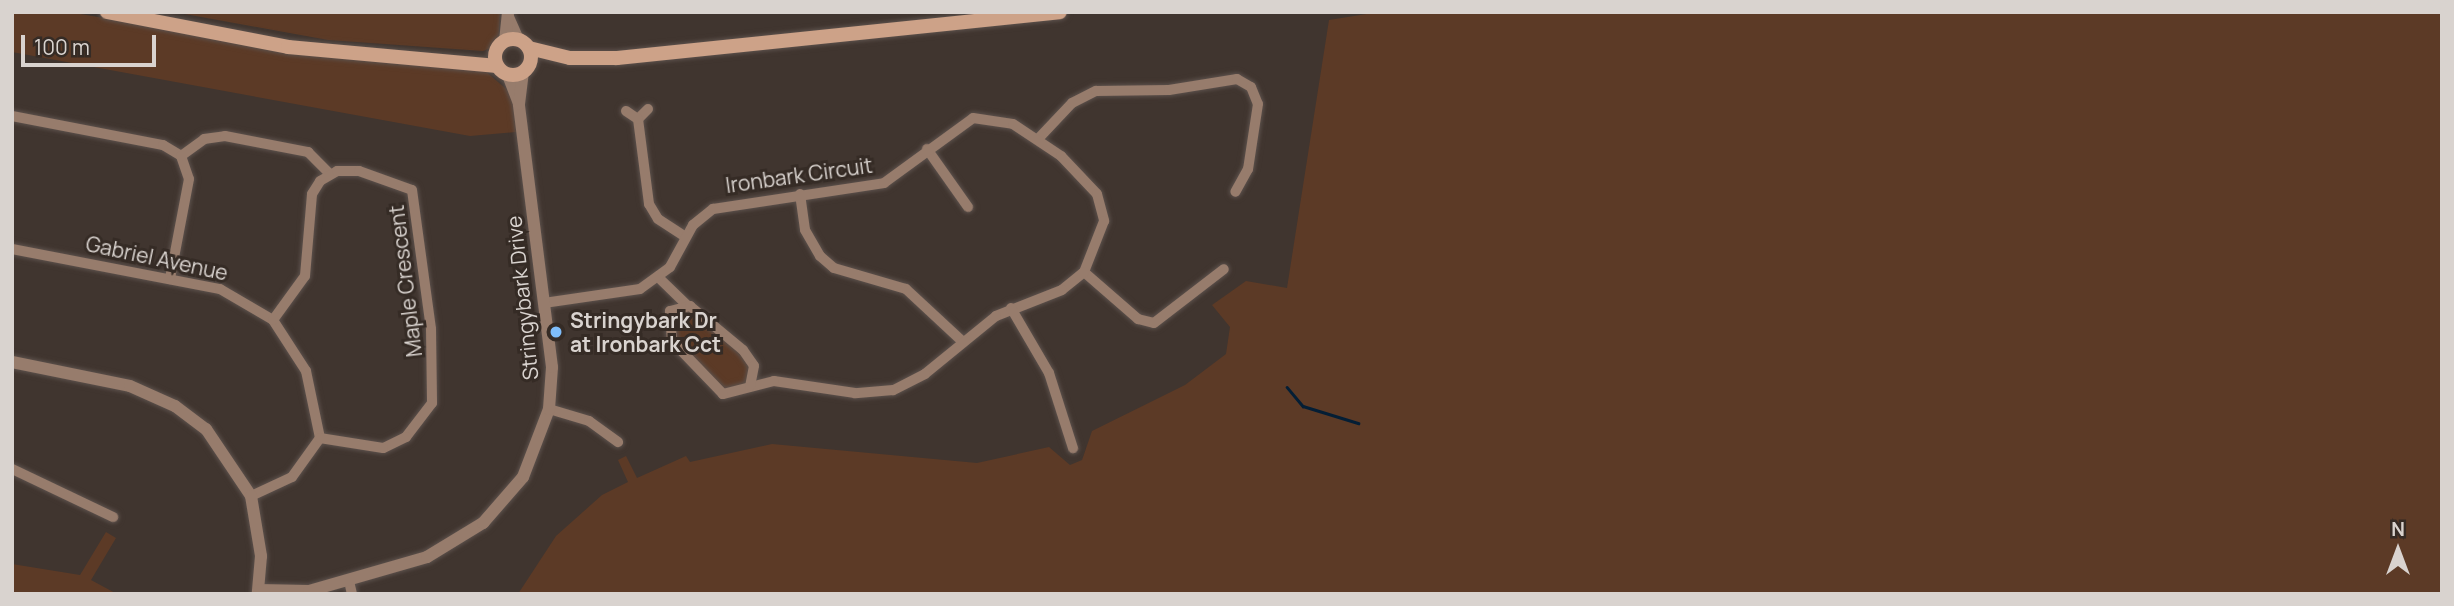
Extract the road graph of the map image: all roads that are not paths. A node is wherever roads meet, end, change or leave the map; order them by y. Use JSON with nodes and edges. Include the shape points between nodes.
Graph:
{"nodes":[{"id":1,"x":107,"y":12,"type":"edge"},
{"id":2,"x":1060,"y":12,"type":"edge"},
{"id":3,"x":508,"y":14,"type":"edge"},
{"id":4,"x":509,"y":54,"type":"junction"},
{"id":5,"x":570,"y":58,"type":"junction"},
{"id":6,"x":526,"y":69,"type":"junction"},
{"id":7,"x":519,"y":104,"type":"junction"},
{"id":8,"x":648,"y":109,"type":"dead end"},
{"id":9,"x":626,"y":111,"type":"dead end"},
{"id":10,"x":12,"y":116,"type":"edge"},
{"id":11,"x":638,"y":119,"type":"junction"},
{"id":12,"x":1038,"y":139,"type":"junction"},
{"id":13,"x":927,"y":149,"type":"junction"},
{"id":14,"x":181,"y":156,"type":"junction"},
{"id":15,"x":330,"y":174,"type":"junction"},
{"id":16,"x":1235,"y":192,"type":"dead end"},
{"id":17,"x":800,"y":194,"type":"junction"},
{"id":18,"x":968,"y":207,"type":"dead end"},
{"id":19,"x":686,"y":237,"type":"junction"},
{"id":20,"x":12,"y":249,"type":"edge"},
{"id":21,"x":1224,"y":269,"type":"dead end"},
{"id":22,"x":1084,"y":272,"type":"junction"},
{"id":23,"x":659,"y":278,"type":"junction"},
{"id":24,"x":170,"y":279,"type":"junction"},
{"id":25,"x":544,"y":303,"type":"junction"},
{"id":26,"x":688,"y":306,"type":"junction"},
{"id":27,"x":1011,"y":309,"type":"junction"},
{"id":28,"x":668,"y":314,"type":"junction"},
{"id":29,"x":273,"y":320,"type":"junction"},
{"id":30,"x":962,"y":342,"type":"junction"},
{"id":31,"x":12,"y":362,"type":"edge"},
{"id":32,"x":752,"y":362,"type":"junction"},
{"id":33,"x":782,"y":382,"type":"junction"},
{"id":34,"x":750,"y":386,"type":"junction"},
{"id":35,"x":549,"y":409,"type":"junction"},
{"id":36,"x":320,"y":438,"type":"junction"},
{"id":37,"x":618,"y":442,"type":"dead end"},
{"id":38,"x":1073,"y":448,"type":"dead end"},
{"id":39,"x":12,"y":469,"type":"edge"},
{"id":40,"x":251,"y":496,"type":"junction"},
{"id":41,"x":113,"y":517,"type":"dead end"},
{"id":42,"x":350,"y":587,"type":"edge"},
{"id":43,"x":259,"y":592,"type":"edge"}],
"edges":[{"from":1,"to":4,"type":"main road","via":[[288,47],[458,58]]},
{"from":2,"to":5,"type":"main road","via":[[640,57]]},
{"from":3,"to":4,"type":"street"},
{"from":4,"to":5,"type":"main road"},
{"from":4,"to":6,"type":"main road"},
{"from":4,"to":6,"type":"main road"},
{"from":4,"to":7,"type":"street","name":"Stringybark Drive"},
{"from":5,"to":6,"type":"main road"},
{"from":6,"to":7,"type":"street","name":"Stringybark Drive"},
{"from":7,"to":25,"type":"street","name":"Stringybark Drive"},
{"from":8,"to":11,"type":"street"},
{"from":9,"to":11,"type":"street"},
{"from":10,"to":14,"type":"street","via":[[163,145]]},
{"from":11,"to":19,"type":"street","via":[[650,207]]},
{"from":12,"to":13,"type":"street","name":"Ironbark Circuit","via":[[984,116],[962,122]]},
{"from":12,"to":16,"type":"street","via":[[1072,103],[1096,91],[1180,89],[1237,79],[1253,90],[1258,107],[1248,169]]},
{"from":12,"to":22,"type":"street","name":"Ironbark Circuit","via":[[1086,179],[1102,206],[1099,242]]},
{"from":13,"to":17,"type":"street","name":"Ironbark Circuit","via":[[884,183]]},
{"from":13,"to":18,"type":"street"},
{"from":14,"to":15,"type":"street","via":[[204,139],[225,136],[307,152]]},
{"from":14,"to":24,"type":"street","via":[[189,179]]},
{"from":15,"to":29,"type":"street","via":[[312,194],[305,276]]},
{"from":15,"to":36,"type":"street","name":"Maple Crescent","via":[[385,175],[403,182],[418,201],[435,383],[428,412],[391,445],[358,448]]},
{"from":17,"to":19,"type":"street","name":"Ironbark Circuit","via":[[724,204]]},
{"from":17,"to":30,"type":"street","via":[[805,230],[820,256],[834,268],[906,289]]},
{"from":19,"to":23,"type":"street","name":"Ironbark Circuit"},
{"from":20,"to":24,"type":"street","name":"Gabriel Avenue"},
{"from":21,"to":22,"type":"street","via":[[1154,323],[1138,319]]},
{"from":22,"to":27,"type":"street","name":"Ironbark Circuit","via":[[1062,290]]},
{"from":23,"to":25,"type":"street","via":[[628,293]]},
{"from":23,"to":26,"type":"street","name":"Ironbark Circuit"},
{"from":23,"to":28,"type":"street","name":"Ironbark Circuit"},
{"from":24,"to":29,"type":"street","name":"Gabriel Avenue","via":[[232,293]]},
{"from":25,"to":35,"type":"street","name":"Stringybark Drive"},
{"from":26,"to":28,"type":"street"},
{"from":26,"to":32,"type":"street","name":"Ironbark Circuit"},
{"from":27,"to":30,"type":"street","name":"Ironbark Circuit"},
{"from":27,"to":38,"type":"street","via":[[1049,373]]},
{"from":28,"to":34,"type":"street","name":"Ironbark Circuit","via":[[672,341],[712,387],[732,395]]},
{"from":29,"to":36,"type":"street","name":"Gabriel Avenue","via":[[306,370]]},
{"from":30,"to":33,"type":"street","name":"Ironbark Circuit","via":[[925,374],[893,390],[855,393]]},
{"from":31,"to":40,"type":"street","via":[[130,386],[175,406],[225,450]]},
{"from":32,"to":33,"type":"street","name":"Ironbark Circuit"},
{"from":32,"to":34,"type":"street"},
{"from":33,"to":34,"type":"street","name":"Ironbark Circuit"},
{"from":35,"to":37,"type":"street","via":[[589,421]]},
{"from":35,"to":42,"type":"street","name":"Stringybark Drive","via":[[523,477],[483,523],[427,557]]},
{"from":36,"to":40,"type":"street","via":[[292,477]]},
{"from":39,"to":41,"type":"street"},
{"from":40,"to":43,"type":"street","via":[[261,556]]},
{"from":42,"to":43,"type":"street","name":"Stringybark Drive"}]}
